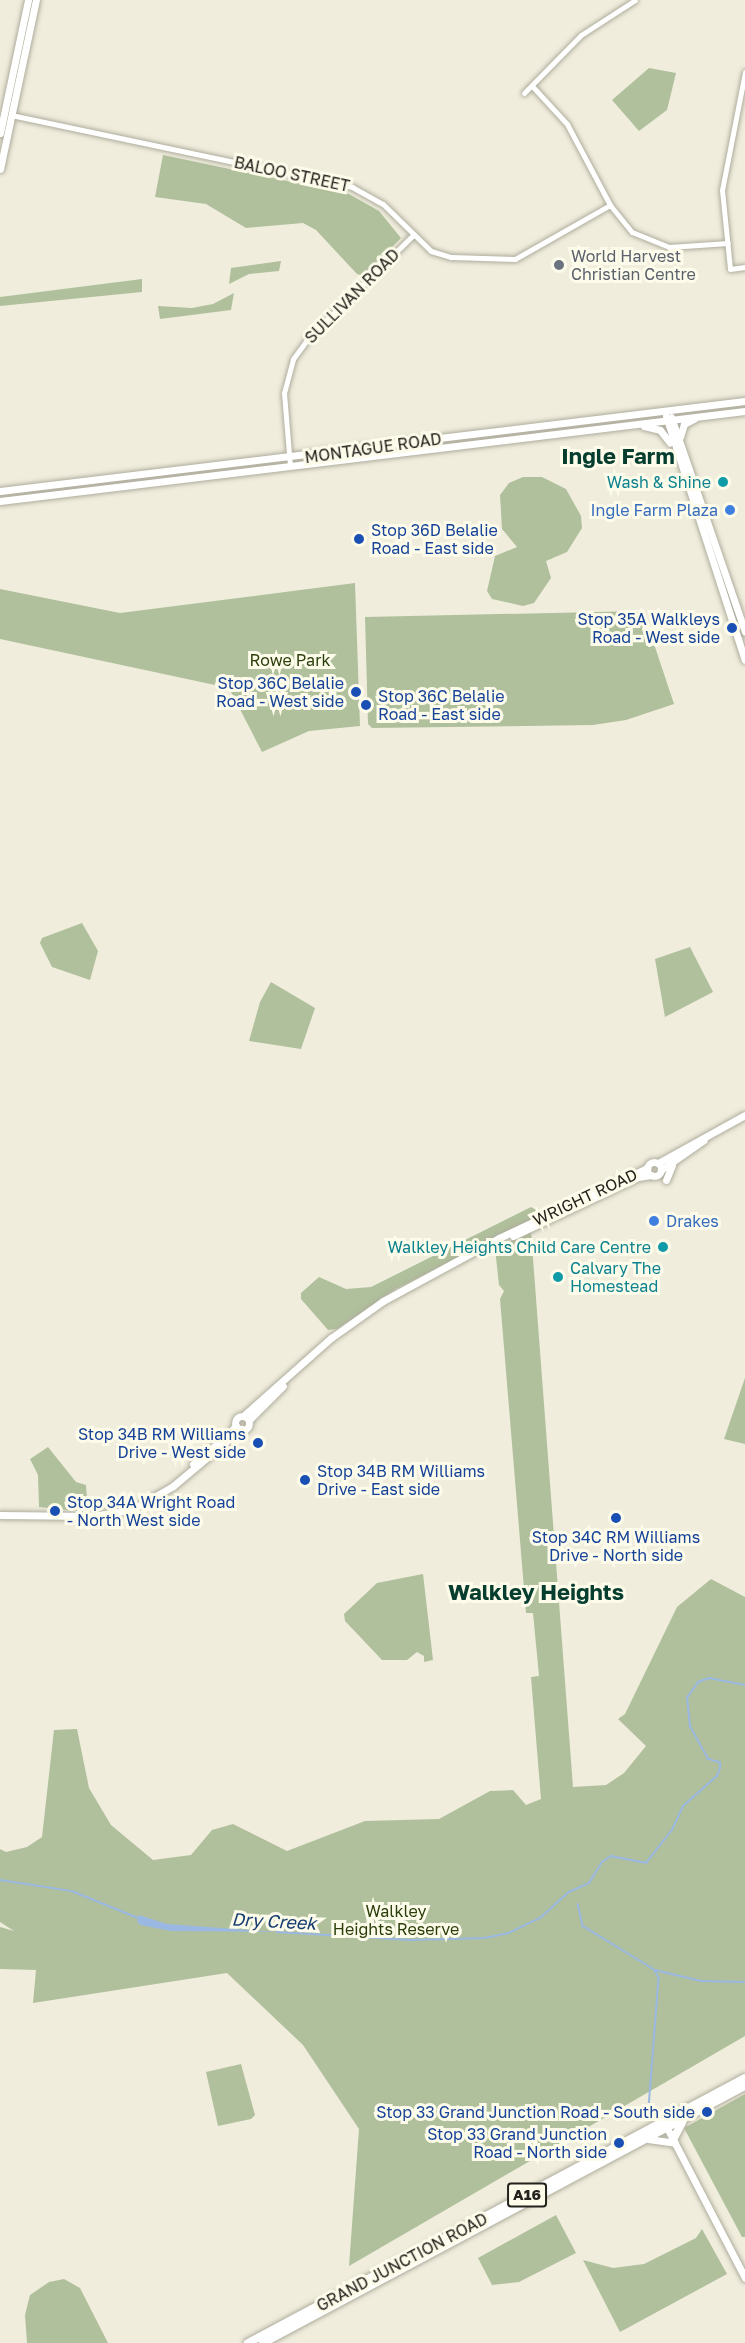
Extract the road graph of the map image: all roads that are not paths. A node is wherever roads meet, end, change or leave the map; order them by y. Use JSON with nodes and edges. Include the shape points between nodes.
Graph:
{"nodes":[{"id":1,"x":28,"y":0,"type":"edge"},
{"id":2,"x":36,"y":0,"type":"edge"},
{"id":3,"x":635,"y":0,"type":"edge"},
{"id":4,"x":29,"y":15,"type":"junction"},
{"id":5,"x":745,"y":72,"type":"edge"},
{"id":6,"x":533,"y":87,"type":"junction"},
{"id":7,"x":525,"y":93,"type":"dead end"},
{"id":8,"x":8,"y":114,"type":"junction"},
{"id":9,"x":0,"y":133,"type":"edge"},
{"id":10,"x":0,"y":169,"type":"edge"},
{"id":11,"x":610,"y":205,"type":"junction"},
{"id":12,"x":413,"y":235,"type":"junction"},
{"id":13,"x":728,"y":243,"type":"junction"},
{"id":14,"x":745,"y":267,"type":"edge"},
{"id":15,"x":745,"y":402,"type":"edge"},
{"id":16,"x":667,"y":410,"type":"junction"},
{"id":17,"x":745,"y":411,"type":"edge"},
{"id":18,"x":708,"y":415,"type":"junction"},
{"id":19,"x":669,"y":420,"type":"junction"},
{"id":20,"x":629,"y":424,"type":"junction"},
{"id":21,"x":680,"y":440,"type":"junction"},
{"id":22,"x":677,"y":456,"type":"junction"},
{"id":23,"x":290,"y":462,"type":"junction"},
{"id":24,"x":0,"y":491,"type":"edge"},
{"id":25,"x":0,"y":501,"type":"edge"},
{"id":26,"x":745,"y":632,"type":"edge"},
{"id":27,"x":745,"y":660,"type":"edge"},
{"id":28,"x":745,"y":1115,"type":"edge"},
{"id":29,"x":721,"y":1128,"type":"junction"},
{"id":30,"x":698,"y":1145,"type":"junction"},
{"id":31,"x":658,"y":1163,"type":"junction"},
{"id":32,"x":661,"y":1170,"type":"junction"},
{"id":33,"x":649,"y":1171,"type":"junction"},
{"id":34,"x":666,"y":1180,"type":"dead end"},
{"id":35,"x":246,"y":1418,"type":"junction"},
{"id":36,"x":239,"y":1427,"type":"junction"},
{"id":37,"x":3,"y":1514,"type":"edge"},
{"id":38,"x":745,"y":2078,"type":"edge"},
{"id":39,"x":745,"y":2086,"type":"edge"},
{"id":40,"x":683,"y":2120,"type":"junction"},
{"id":41,"x":665,"y":2125,"type":"junction"},
{"id":42,"x":647,"y":2139,"type":"junction"},
{"id":43,"x":674,"y":2141,"type":"junction"},
{"id":44,"x":745,"y":2278,"type":"edge"},
{"id":45,"x":315,"y":2312,"type":"junction"},
{"id":46,"x":248,"y":2343,"type":"edge"},
{"id":47,"x":262,"y":2343,"type":"edge"}],
"edges":[{"from":1,"to":4,"type":"main road"},
{"from":2,"to":4,"type":"main road"},
{"from":3,"to":6,"type":"street","via":[[581,35]]},
{"from":4,"to":8,"type":"main road"},
{"from":5,"to":13,"type":"street","via":[[723,187]]},
{"from":6,"to":7,"type":"street"},
{"from":6,"to":11,"type":"street","via":[[570,128]]},
{"from":8,"to":9,"type":"main road"},
{"from":8,"to":10,"type":"main road"},
{"from":8,"to":12,"type":"street","name":"BALOO STREET","via":[[345,184],[373,197]]},
{"from":11,"to":12,"type":"street","name":"BALOO STREET","via":[[510,260],[445,256]]},
{"from":11,"to":13,"type":"street","via":[[630,230],[653,244],[675,247]]},
{"from":12,"to":23,"type":"street","name":"SULLIVAN ROAD","via":[[296,354],[284,393]]},
{"from":13,"to":14,"type":"street","via":[[730,269]]},
{"from":15,"to":16,"type":"main road","name":"MONTAGUE ROAD"},
{"from":16,"to":19,"type":"main road"},
{"from":16,"to":23,"type":"main road","name":"MONTAGUE ROAD"},
{"from":17,"to":18,"type":"main road","name":"MONTAGUE ROAD"},
{"from":18,"to":19,"type":"main road","name":"MONTAGUE ROAD"},
{"from":18,"to":21,"type":"main road","via":[[686,422]]},
{"from":19,"to":20,"type":"main road","name":"MONTAGUE ROAD"},
{"from":19,"to":21,"type":"main road"},
{"from":19,"to":22,"type":"main road"},
{"from":20,"to":22,"type":"main road","via":[[660,430]]},
{"from":20,"to":23,"type":"main road","name":"MONTAGUE ROAD"},
{"from":21,"to":26,"type":"main road"},
{"from":22,"to":27,"type":"main road"},
{"from":23,"to":24,"type":"main road","name":"MONTAGUE ROAD"},
{"from":23,"to":25,"type":"main road","name":"MONTAGUE ROAD"},
{"from":28,"to":29,"type":"main road","name":"WRIGHT ROAD"},
{"from":29,"to":30,"type":"main road","name":"WRIGHT ROAD"},
{"from":29,"to":31,"type":"main road","name":"WRIGHT ROAD"},
{"from":30,"to":32,"type":"main road","name":"WRIGHT ROAD"},
{"from":30,"to":34,"type":"main road","via":[[670,1168]]},
{"from":31,"to":32,"type":"main road"},
{"from":31,"to":33,"type":"main road","name":"WRIGHT ROAD","via":[[650,1163]]},
{"from":32,"to":33,"type":"main road","name":"WRIGHT ROAD"},
{"from":33,"to":35,"type":"main road","name":"WRIGHT ROAD","via":[[491,1243],[367,1311]]},
{"from":35,"to":36,"type":"main road","via":[[248,1427]]},
{"from":35,"to":36,"type":"main road","via":[[237,1418]]},
{"from":36,"to":37,"type":"main road","via":[[168,1489],[137,1507],[108,1515]]},
{"from":38,"to":41,"type":"highway","name":"GRAND JUNCTION ROAD","number":"A16"},
{"from":39,"to":40,"type":"highway","name":"GRAND JUNCTION ROAD","number":"A16"},
{"from":40,"to":41,"type":"highway","name":"GRAND JUNCTION ROAD","number":"A16"},
{"from":40,"to":43,"type":"highway"},
{"from":41,"to":42,"type":"highway","name":"GRAND JUNCTION ROAD","number":"A16"},
{"from":41,"to":43,"type":"main road"},
{"from":41,"to":45,"type":"highway","name":"GRAND JUNCTION ROAD","number":"A16"},
{"from":42,"to":43,"type":"main road"},
{"from":42,"to":45,"type":"highway","name":"GRAND JUNCTION ROAD","number":"A16"},
{"from":43,"to":44,"type":"main road"},
{"from":45,"to":46,"type":"highway","name":"GRAND JUNCTION ROAD","number":"A16"},
{"from":45,"to":47,"type":"highway","name":"GRAND JUNCTION ROAD","number":"A16"}]}
